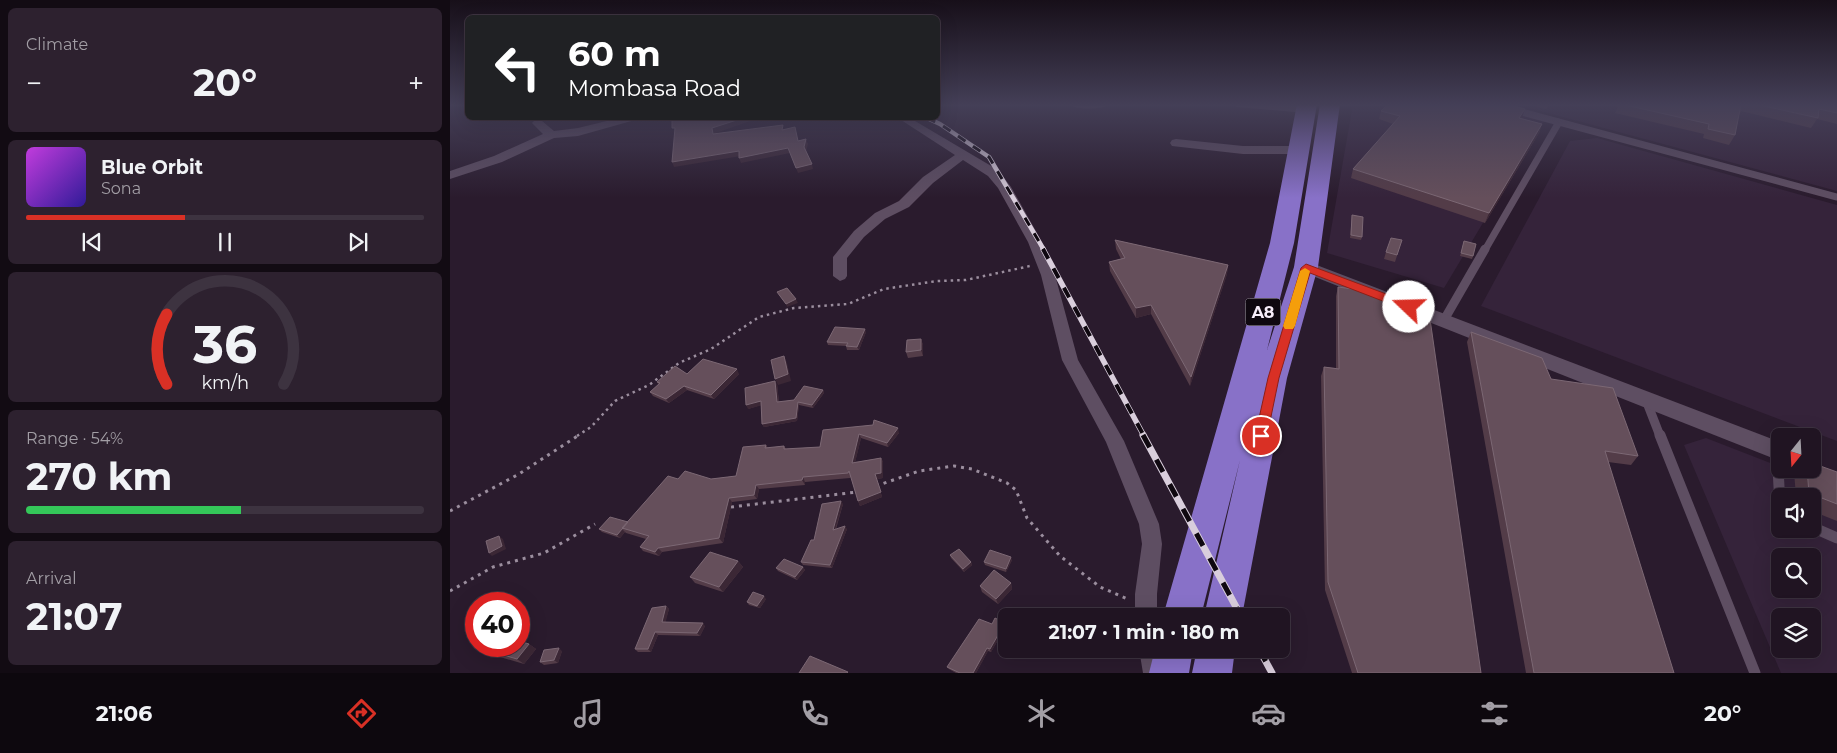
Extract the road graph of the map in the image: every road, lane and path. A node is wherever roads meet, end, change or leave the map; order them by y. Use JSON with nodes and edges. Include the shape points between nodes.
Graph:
{"nodes":[{"id":1,"x":551,"y":135,"type":"edge"},
{"id":2,"x":932,"y":135,"type":"edge"},
{"id":3,"x":1303,"y":135,"type":"edge"},
{"id":4,"x":1313,"y":135,"type":"edge"},
{"id":5,"x":1551,"y":135,"type":"edge"},
{"id":6,"x":1609,"y":135,"type":"edge"},
{"id":7,"x":1176,"y":143,"type":"dead end"},
{"id":8,"x":1298,"y":150,"type":"junction"},
{"id":9,"x":964,"y":154,"type":"junction"},
{"id":10,"x":450,"y":175,"type":"edge"},
{"id":11,"x":1837,"y":197,"type":"edge"},
{"id":12,"x":1044,"y":261,"type":"junction"},
{"id":13,"x":1306,"y":268,"type":"junction"},
{"id":14,"x":840,"y":276,"type":"dead end"},
{"id":15,"x":1444,"y":320,"type":"junction"},
{"id":16,"x":1646,"y":400,"type":"junction"},
{"id":17,"x":1771,"y":448,"type":"edge"},
{"id":18,"x":872,"y":488,"type":"edge"},
{"id":19,"x":864,"y":491,"type":"edge"},
{"id":20,"x":732,"y":507,"type":"dead end"},
{"id":21,"x":450,"y":511,"type":"edge"},
{"id":22,"x":595,"y":524,"type":"dead end"},
{"id":23,"x":1821,"y":531,"type":"edge"},
{"id":24,"x":1837,"y":538,"type":"edge"},
{"id":25,"x":450,"y":591,"type":"edge"},
{"id":26,"x":1184,"y":606,"type":"edge"},
{"id":27,"x":1142,"y":608,"type":"edge"},
{"id":28,"x":1146,"y":608,"type":"edge"},
{"id":29,"x":1225,"y":608,"type":"edge"},
{"id":30,"x":1152,"y":658,"type":"edge"},
{"id":31,"x":1172,"y":658,"type":"edge"},
{"id":32,"x":1214,"y":658,"type":"edge"},
{"id":33,"x":1155,"y":673,"type":"edge"},
{"id":34,"x":1169,"y":673,"type":"edge"},
{"id":35,"x":1212,"y":673,"type":"edge"},
{"id":36,"x":1755,"y":673,"type":"edge"}],
"edges":[{"from":1,"to":10,"type":"street","via":[[498,159]]},
{"from":2,"to":9,"type":"street"},
{"from":3,"to":8,"type":"highway","number":"A8"},
{"from":4,"to":13,"type":"highway","number":"A8"},
{"from":5,"to":15,"type":"lane"},
{"from":6,"to":11,"type":"lane"},
{"from":7,"to":8,"type":"street","via":[[1243,150]]},
{"from":8,"to":26,"type":"highway","number":"A8","via":[[1282,243]]},
{"from":9,"to":12,"type":"street","via":[[989,169],[999,180]]},
{"from":9,"to":14,"type":"street","via":[[933,176],[904,204],[880,216],[859,234],[840,257]]},
{"from":12,"to":21,"type":"path","via":[[966,280],[937,280],[884,289],[848,304],[794,308],[759,317],[710,349],[679,363],[649,385],[615,401],[592,427],[518,474]]},
{"from":12,"to":28,"type":"street","via":[[1070,360],[1116,441],[1149,524],[1152,544]]},
{"from":13,"to":15,"type":"street"},
{"from":13,"to":29,"type":"highway","number":"A8","via":[[1274,378]]},
{"from":15,"to":16,"type":"street"},
{"from":16,"to":17,"type":"street"},
{"from":16,"to":36,"type":"lane"},
{"from":18,"to":27,"type":"path","via":[[911,474],[953,467],[965,467],[1005,483],[1015,488],[1026,517],[1066,561],[1104,590]]},
{"from":19,"to":20,"type":"path"},
{"from":22,"to":25,"type":"path","via":[[544,553],[493,567]]},
{"from":23,"to":24,"type":"lane"},
{"from":30,"to":33,"type":"street"},
{"from":31,"to":34,"type":"highway"},
{"from":32,"to":35,"type":"highway"}]}
